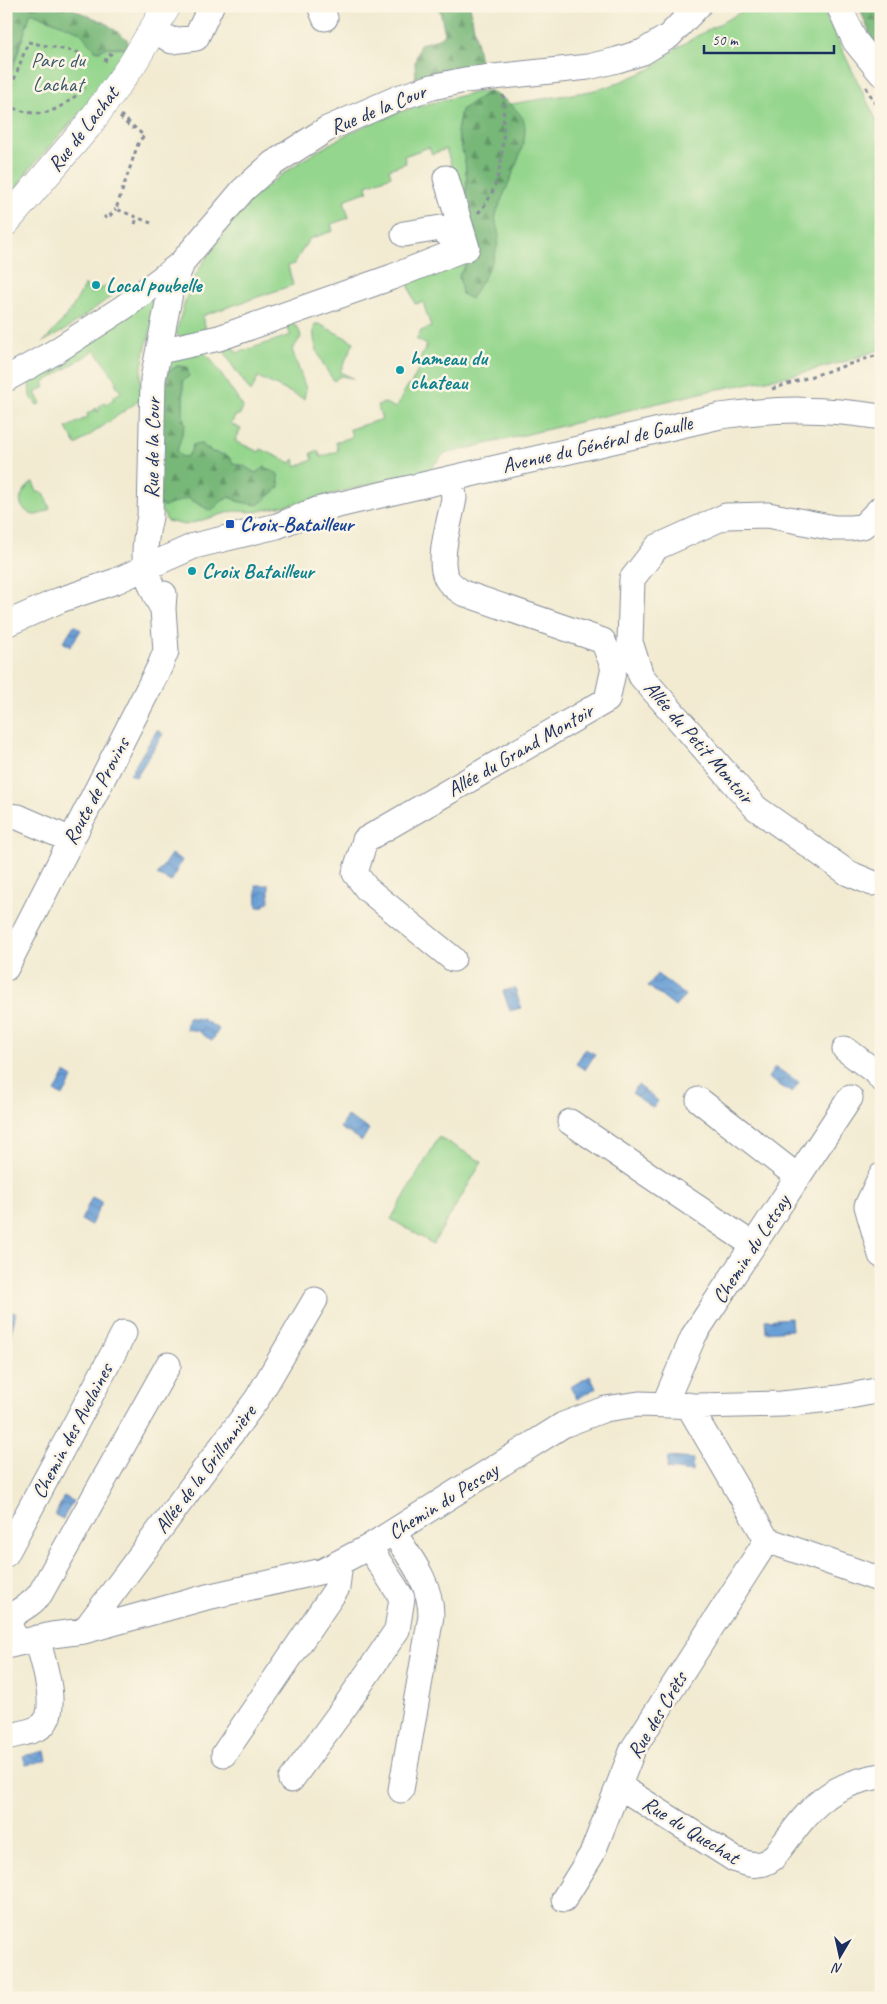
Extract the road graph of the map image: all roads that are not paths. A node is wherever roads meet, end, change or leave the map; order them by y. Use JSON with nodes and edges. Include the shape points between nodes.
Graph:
{"nodes":[{"id":1,"x":167,"y":6,"type":"edge"},
{"id":2,"x":211,"y":6,"type":"edge"},
{"id":3,"x":698,"y":6,"type":"edge"},
{"id":4,"x":839,"y":6,"type":"edge"},
{"id":5,"x":153,"y":30,"type":"junction"},
{"id":6,"x":881,"y":73,"type":"edge"},
{"id":7,"x":446,"y":178,"type":"dead end"},
{"id":8,"x":6,"y":222,"type":"edge"},
{"id":9,"x":404,"y":234,"type":"dead end"},
{"id":10,"x":458,"y":251,"type":"junction"},
{"id":11,"x":183,"y":261,"type":"junction"},
{"id":12,"x":160,"y":350,"type":"junction"},
{"id":13,"x":10,"y":377,"type":"edge"},
{"id":14,"x":881,"y":417,"type":"edge"},
{"id":15,"x":448,"y":479,"type":"junction"},
{"id":16,"x":881,"y":508,"type":"edge"},
{"id":17,"x":154,"y":557,"type":"junction"},
{"id":18,"x":6,"y":624,"type":"edge"},
{"id":19,"x":6,"y":816,"type":"edge"},
{"id":20,"x":71,"y":840,"type":"junction"},
{"id":21,"x":872,"y":883,"type":"dead end"},
{"id":22,"x":453,"y":959,"type":"dead end"},
{"id":23,"x":6,"y":968,"type":"edge"},
{"id":24,"x":845,"y":1049,"type":"dead end"},
{"id":25,"x":881,"y":1078,"type":"edge"},
{"id":26,"x":850,"y":1098,"type":"dead end"},
{"id":27,"x":699,"y":1100,"type":"dead end"},
{"id":28,"x":570,"y":1122,"type":"dead end"},
{"id":29,"x":881,"y":1176,"type":"edge"},
{"id":30,"x":798,"y":1177,"type":"junction"},
{"id":31,"x":753,"y":1244,"type":"junction"},
{"id":32,"x":881,"y":1255,"type":"edge"},
{"id":33,"x":315,"y":1300,"type":"dead end"},
{"id":34,"x":124,"y":1333,"type":"dead end"},
{"id":35,"x":168,"y":1365,"type":"dead end"},
{"id":36,"x":881,"y":1390,"type":"edge"},
{"id":37,"x":676,"y":1405,"type":"junction"},
{"id":38,"x":393,"y":1532,"type":"junction"},
{"id":39,"x":767,"y":1540,"type":"junction"},
{"id":40,"x":369,"y":1547,"type":"junction"},
{"id":41,"x":6,"y":1554,"type":"edge"},
{"id":42,"x":340,"y":1562,"type":"junction"},
{"id":43,"x":881,"y":1580,"type":"edge"},
{"id":44,"x":84,"y":1631,"type":"junction"},
{"id":45,"x":21,"y":1642,"type":"edge"},
{"id":46,"x":6,"y":1737,"type":"edge"},
{"id":47,"x":224,"y":1754,"type":"dead end"},
{"id":48,"x":881,"y":1776,"type":"edge"},
{"id":49,"x":291,"y":1780,"type":"dead end"},
{"id":50,"x":619,"y":1786,"type":"junction"},
{"id":51,"x":401,"y":1790,"type":"dead end"},
{"id":52,"x":564,"y":1899,"type":"dead end"}],
"edges":[{"from":1,"to":5,"type":"main road","name":"Rue de Lachat"},
{"from":2,"to":5,"type":"street","via":[[196,38],[172,41]]},
{"from":3,"to":11,"type":"street","name":"Rue de la Cour","via":[[669,36],[643,52],[588,67],[465,80],[432,87],[327,128],[272,164],[243,190]]},
{"from":4,"to":6,"type":"street","via":[[855,41]]},
{"from":5,"to":8,"type":"main road","name":"Rue de Lachat","via":[[87,127]]},
{"from":7,"to":10,"type":"street","via":[[468,248]]},
{"from":9,"to":10,"type":"street","via":[[441,228],[453,239]]},
{"from":10,"to":12,"type":"street","via":[[219,338]]},
{"from":11,"to":12,"type":"street","name":"Rue de la Cour","via":[[170,293]]},
{"from":11,"to":13,"type":"street","via":[[124,307]]},
{"from":12,"to":17,"type":"street","name":"Rue de la Cour","via":[[153,379],[150,517],[158,531]]},
{"from":14,"to":15,"type":"street","name":"Avenue du Général de Gaulle","via":[[844,411],[796,409],[720,416]]},
{"from":15,"to":17,"type":"street","name":"Avenue du Général de Gaulle","via":[[317,510],[277,526]]},
{"from":15,"to":22,"type":"street","name":"Allée du Grand Montoir","via":[[454,498],[442,560],[446,578],[463,593],[603,642],[614,668],[607,700],[365,840],[355,873],[367,889]]},
{"from":16,"to":21,"type":"street","name":"Allée du Petit Montoir","via":[[863,526],[851,528],[834,528],[768,514],[726,516],[657,547],[632,580],[630,642],[641,676],[756,808],[848,873]]},
{"from":17,"to":18,"type":"street","name":"Avenue du Général de Gaulle","via":[[116,581],[60,600]]},
{"from":17,"to":20,"type":"street","name":"Route de Provins","via":[[166,651]]},
{"from":19,"to":20,"type":"street","via":[[18,817]]},
{"from":20,"to":23,"type":"street","name":"Route de Provins"},
{"from":24,"to":25,"type":"street"},
{"from":26,"to":30,"type":"street","name":"Chemin du Letsay"},
{"from":27,"to":30,"type":"street"},
{"from":28,"to":31,"type":"street"},
{"from":29,"to":32,"type":"street","via":[[867,1206]]},
{"from":30,"to":31,"type":"street","name":"Chemin du Letsay"},
{"from":31,"to":37,"type":"street","name":"Chemin du Letsay","via":[[694,1335]]},
{"from":33,"to":44,"type":"street","name":"Allée de la Grillonnière","via":[[257,1399]]},
{"from":34,"to":41,"type":"street","name":"Chemin des Avelaines"},
{"from":35,"to":45,"type":"street","via":[[40,1594],[33,1604],[11,1617],[10,1628]]},
{"from":36,"to":37,"type":"street","name":"Chemin du Pessay","via":[[782,1404]]},
{"from":37,"to":38,"type":"street","name":"Chemin du Pessay","via":[[640,1404],[604,1409],[563,1425]]},
{"from":37,"to":39,"type":"street"},
{"from":38,"to":40,"type":"street","name":"Chemin du Pessay"},
{"from":38,"to":51,"type":"street","via":[[422,1576],[431,1602]]},
{"from":39,"to":43,"type":"street"},
{"from":39,"to":50,"type":"street","name":"Rue des Crêts","via":[[633,1749]]},
{"from":40,"to":42,"type":"street","name":"Chemin du Pessay"},
{"from":40,"to":49,"type":"street","via":[[402,1598],[397,1630]]},
{"from":42,"to":44,"type":"street","name":"Chemin du Pessay","via":[[323,1571],[207,1596]]},
{"from":42,"to":47,"type":"street","via":[[337,1588]]},
{"from":44,"to":45,"type":"street","name":"Chemin du Pessay"},
{"from":45,"to":46,"type":"street","via":[[48,1684],[51,1709],[41,1726]]},
{"from":48,"to":50,"type":"street","name":"Rue du Quechat","via":[[851,1783],[820,1800],[772,1858],[756,1865],[734,1859]]},
{"from":50,"to":52,"type":"street","name":"Rue des Crêts","via":[[592,1854]]}]}
